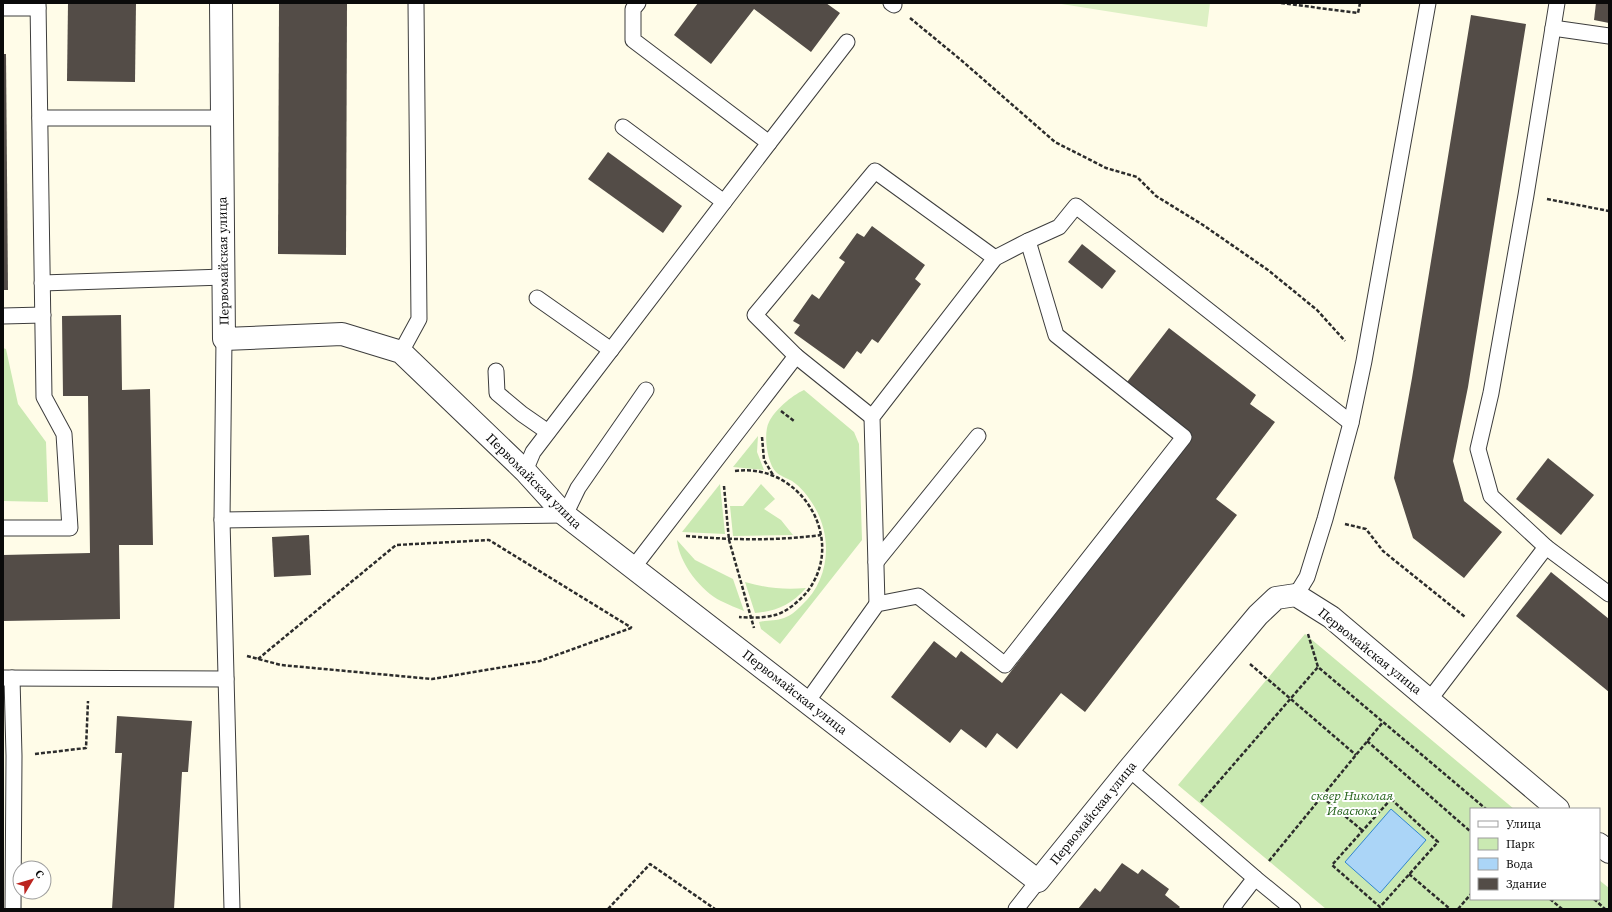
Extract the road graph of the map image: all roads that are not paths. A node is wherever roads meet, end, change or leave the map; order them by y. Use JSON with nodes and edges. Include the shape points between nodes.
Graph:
{"nodes":[{"id":1,"x":221,"y":3,"type":"edge"},
{"id":2,"x":416,"y":3,"type":"edge"},
{"id":3,"x":638,"y":3,"type":"edge"},
{"id":4,"x":1428,"y":3,"type":"edge"},
{"id":5,"x":1558,"y":3,"type":"edge"},
{"id":6,"x":38,"y":5,"type":"edge"},
{"id":7,"x":3,"y":8,"type":"edge"},
{"id":8,"x":1553,"y":28,"type":"junction"},
{"id":9,"x":1609,"y":36,"type":"edge"},
{"id":10,"x":847,"y":42,"type":"dead end"},
{"id":11,"x":40,"y":118,"type":"junction"},
{"id":12,"x":221,"y":118,"type":"junction"},
{"id":13,"x":623,"y":127,"type":"dead end"},
{"id":14,"x":769,"y":142,"type":"junction"},
{"id":15,"x":724,"y":202,"type":"junction"},
{"id":16,"x":1028,"y":241,"type":"junction"},
{"id":17,"x":995,"y":258,"type":"junction"},
{"id":18,"x":224,"y":277,"type":"junction"},
{"id":19,"x":42,"y":283,"type":"junction"},
{"id":20,"x":537,"y":298,"type":"dead end"},
{"id":21,"x":43,"y":315,"type":"junction"},
{"id":22,"x":3,"y":316,"type":"edge"},
{"id":23,"x":224,"y":339,"type":"junction"},
{"id":24,"x":610,"y":350,"type":"junction"},
{"id":25,"x":401,"y":352,"type":"junction"},
{"id":26,"x":796,"y":356,"type":"junction"},
{"id":27,"x":496,"y":371,"type":"dead end"},
{"id":28,"x":646,"y":390,"type":"dead end"},
{"id":29,"x":872,"y":417,"type":"junction"},
{"id":30,"x":1351,"y":423,"type":"junction"},
{"id":31,"x":548,"y":432,"type":"junction"},
{"id":32,"x":978,"y":436,"type":"dead end"},
{"id":33,"x":525,"y":471,"type":"junction"},
{"id":34,"x":565,"y":515,"type":"junction"},
{"id":35,"x":222,"y":520,"type":"junction"},
{"id":36,"x":3,"y":528,"type":"edge"},
{"id":37,"x":1546,"y":547,"type":"junction"},
{"id":38,"x":876,"y":562,"type":"junction"},
{"id":39,"x":633,"y":568,"type":"junction"},
{"id":40,"x":1296,"y":594,"type":"junction"},
{"id":41,"x":1609,"y":594,"type":"edge"},
{"id":42,"x":877,"y":604,"type":"junction"},
{"id":43,"x":7,"y":678,"type":"edge"},
{"id":44,"x":226,"y":679,"type":"junction"},
{"id":45,"x":1430,"y":699,"type":"junction"},
{"id":46,"x":807,"y":702,"type":"junction"},
{"id":47,"x":1129,"y":769,"type":"junction"},
{"id":48,"x":1557,"y":808,"type":"edge"},
{"id":49,"x":1600,"y":845,"type":"edge"},
{"id":50,"x":1609,"y":852,"type":"edge"},
{"id":51,"x":8,"y":867,"type":"edge"},
{"id":52,"x":1255,"y":878,"type":"junction"},
{"id":53,"x":1038,"y":881,"type":"junction"},
{"id":54,"x":12,"y":909,"type":"edge"},
{"id":55,"x":232,"y":909,"type":"edge"},
{"id":56,"x":1016,"y":909,"type":"edge"},
{"id":57,"x":1231,"y":909,"type":"edge"},
{"id":58,"x":1293,"y":909,"type":"edge"}],
"edges":[{"from":1,"to":12,"type":"street","name":"Первомайская улица"},
{"from":2,"to":25,"type":"lane","via":[[419,319]]},
{"from":3,"to":14,"type":"lane","via":[[633,9],[633,40]]},
{"from":4,"to":30,"type":"lane"},
{"from":5,"to":8,"type":"lane"},
{"from":6,"to":7,"type":"lane"},
{"from":6,"to":11,"type":"lane"},
{"from":8,"to":9,"type":"lane"},
{"from":8,"to":37,"type":"lane","via":[[1491,393],[1478,449],[1491,496]]},
{"from":10,"to":14,"type":"lane"},
{"from":11,"to":12,"type":"lane"},
{"from":11,"to":19,"type":"lane"},
{"from":12,"to":18,"type":"street","name":"Первомайская улица"},
{"from":13,"to":15,"type":"lane"},
{"from":14,"to":15,"type":"lane"},
{"from":15,"to":24,"type":"lane"},
{"from":16,"to":17,"type":"lane"},
{"from":16,"to":30,"type":"lane","via":[[1059,227],[1076,206]]},
{"from":16,"to":42,"type":"lane","via":[[1056,335],[1184,437],[1005,665],[918,596]]},
{"from":17,"to":26,"type":"lane","via":[[875,171],[755,316]]},
{"from":17,"to":29,"type":"lane"},
{"from":18,"to":19,"type":"lane"},
{"from":18,"to":23,"type":"street","name":"Первомайская улица"},
{"from":19,"to":21,"type":"lane"},
{"from":20,"to":24,"type":"lane"},
{"from":21,"to":22,"type":"lane"},
{"from":21,"to":36,"type":"lane","via":[[44,397],[64,434],[70,528]]},
{"from":23,"to":25,"type":"street","name":"Первомайская улица","via":[[342,334]]},
{"from":23,"to":35,"type":"lane"},
{"from":24,"to":31,"type":"lane"},
{"from":25,"to":33,"type":"street","name":"Первомайская улица"},
{"from":26,"to":29,"type":"lane"},
{"from":26,"to":39,"type":"lane"},
{"from":27,"to":31,"type":"lane","via":[[497,393]]},
{"from":28,"to":34,"type":"lane","via":[[578,488]]},
{"from":29,"to":38,"type":"lane"},
{"from":30,"to":40,"type":"lane","via":[[1307,577]]},
{"from":31,"to":33,"type":"lane","via":[[533,452]]},
{"from":32,"to":38,"type":"lane"},
{"from":33,"to":34,"type":"street","name":"Первомайская улица"},
{"from":34,"to":35,"type":"lane"},
{"from":34,"to":39,"type":"street","name":"Первомайская улица"},
{"from":35,"to":44,"type":"lane"},
{"from":37,"to":41,"type":"lane"},
{"from":37,"to":45,"type":"lane"},
{"from":38,"to":42,"type":"lane"},
{"from":39,"to":46,"type":"street","name":"Первомайская улица"},
{"from":40,"to":45,"type":"street","name":"Первомайская улица","via":[[1331,617]]},
{"from":40,"to":47,"type":"street","name":"Первомайская улица","via":[[1276,598],[1258,615]]},
{"from":42,"to":46,"type":"lane"},
{"from":43,"to":44,"type":"lane"},
{"from":43,"to":51,"type":"lane","via":[[14,756]]},
{"from":44,"to":55,"type":"lane"},
{"from":45,"to":48,"type":"street","name":"Первомайская улица"},
{"from":46,"to":53,"type":"street","name":"Первомайская улица"},
{"from":47,"to":52,"type":"lane"},
{"from":47,"to":53,"type":"street","name":"Первомайская улица"},
{"from":49,"to":50,"type":"street"},
{"from":51,"to":54,"type":"lane"},
{"from":52,"to":57,"type":"lane"},
{"from":52,"to":58,"type":"lane"},
{"from":53,"to":56,"type":"lane"}]}
